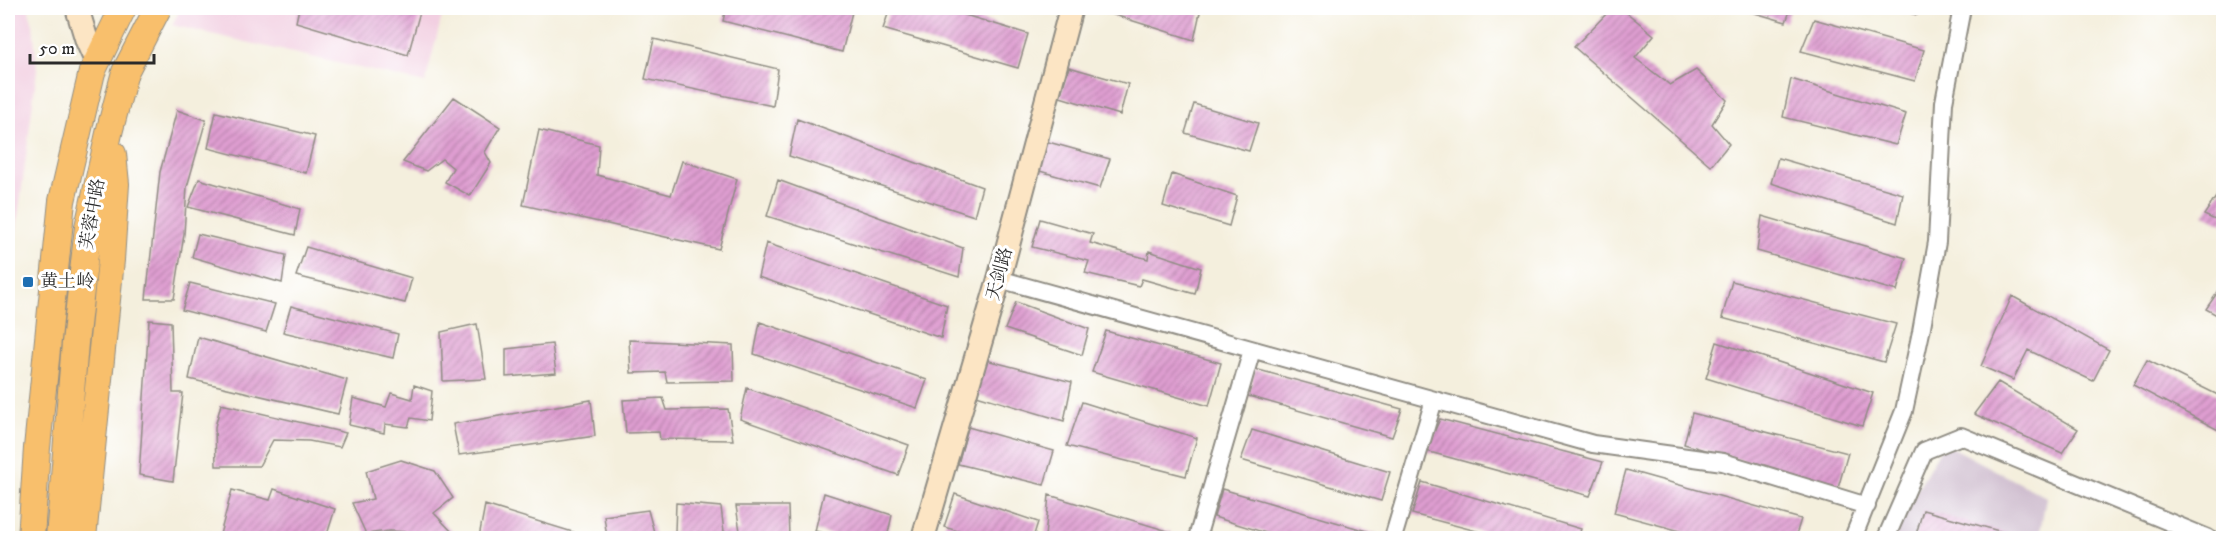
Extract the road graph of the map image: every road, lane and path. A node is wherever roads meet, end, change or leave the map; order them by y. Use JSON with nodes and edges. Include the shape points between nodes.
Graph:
{"nodes":[{"id":1,"x":77,"y":8,"type":"edge"},
{"id":2,"x":123,"y":8,"type":"edge"},
{"id":3,"x":158,"y":8,"type":"edge"},
{"id":4,"x":1071,"y":8,"type":"edge"},
{"id":5,"x":1962,"y":8,"type":"edge"},
{"id":6,"x":96,"y":62,"type":"junction"},
{"id":7,"x":110,"y":129,"type":"junction"},
{"id":8,"x":999,"y":279,"type":"junction"},
{"id":9,"x":1252,"y":350,"type":"junction"},
{"id":10,"x":1434,"y":400,"type":"junction"},
{"id":11,"x":1867,"y":506,"type":"junction"},
{"id":12,"x":31,"y":538,"type":"edge"},
{"id":13,"x":59,"y":538,"type":"edge"},
{"id":14,"x":83,"y":538,"type":"edge"},
{"id":15,"x":923,"y":538,"type":"edge"},
{"id":16,"x":1197,"y":538,"type":"edge"},
{"id":17,"x":1392,"y":538,"type":"edge"},
{"id":18,"x":1853,"y":538,"type":"edge"},
{"id":19,"x":1886,"y":538,"type":"edge"},
{"id":20,"x":2208,"y":538,"type":"edge"}],
"edges":[{"from":1,"to":6,"type":"street"},
{"from":2,"to":6,"type":"main road","name":"芙蓉中路"},
{"from":3,"to":7,"type":"main road","name":"芙蓉中路","via":[[125,72]]},
{"from":4,"to":8,"type":"street","name":"天剑路"},
{"from":5,"to":11,"type":"street","via":[[1944,102],[1937,242],[1921,332],[1904,411]]},
{"from":6,"to":12,"type":"main road","name":"芙蓉中路","via":[[62,201]]},
{"from":7,"to":13,"type":"main road","name":"芙蓉中路","via":[[88,226]]},
{"from":7,"to":14,"type":"main road","via":[[116,184],[111,261]]},
{"from":8,"to":9,"type":"street"},
{"from":8,"to":15,"type":"street","name":"天剑路"},
{"from":9,"to":10,"type":"street"},
{"from":9,"to":16,"type":"street"},
{"from":10,"to":11,"type":"street","via":[[1593,444],[1723,462]]},
{"from":10,"to":17,"type":"street"},
{"from":11,"to":18,"type":"street"},
{"from":19,"to":20,"type":"street","via":[[1924,451],[1961,436]]}]}
